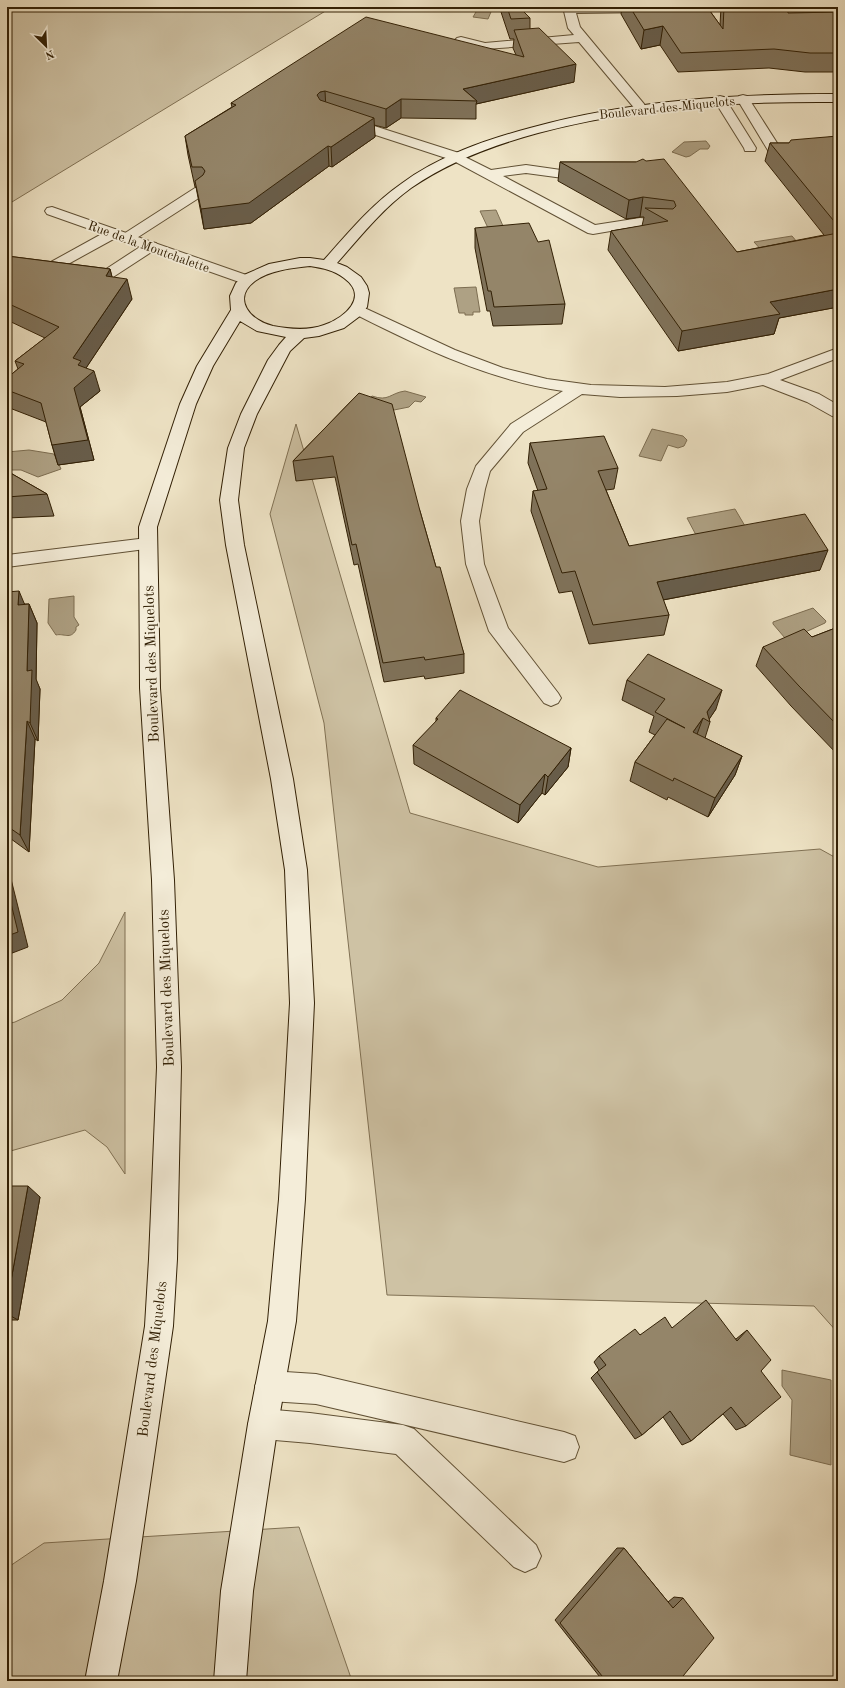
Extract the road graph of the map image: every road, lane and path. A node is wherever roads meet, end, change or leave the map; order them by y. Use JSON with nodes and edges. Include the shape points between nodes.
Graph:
{"nodes":[{"id":1,"x":570,"y":9,"type":"edge"},
{"id":2,"x":664,"y":9,"type":"edge"},
{"id":3,"x":582,"y":38,"type":"junction"},
{"id":4,"x":461,"y":40,"type":"edge"},
{"id":5,"x":838,"y":98,"type":"edge"},
{"id":6,"x":743,"y":99,"type":"junction"},
{"id":7,"x":720,"y":100,"type":"junction"},
{"id":8,"x":640,"y":107,"type":"junction"},
{"id":9,"x":334,"y":117,"type":"edge"},
{"id":10,"x":750,"y":148,"type":"dead end"},
{"id":11,"x":456,"y":156,"type":"junction"},
{"id":12,"x":779,"y":157,"type":"edge"},
{"id":13,"x":491,"y":174,"type":"junction"},
{"id":14,"x":563,"y":174,"type":"edge"},
{"id":15,"x":201,"y":196,"type":"edge"},
{"id":16,"x":52,"y":211,"type":"dead end"},
{"id":17,"x":664,"y":224,"type":"edge"},
{"id":18,"x":133,"y":240,"type":"junction"},
{"id":19,"x":327,"y":265,"type":"junction"},
{"id":20,"x":45,"y":271,"type":"edge"},
{"id":21,"x":102,"y":278,"type":"edge"},
{"id":22,"x":247,"y":280,"type":"junction"},
{"id":23,"x":239,"y":310,"type":"junction"},
{"id":24,"x":358,"y":310,"type":"junction"},
{"id":25,"x":299,"y":334,"type":"junction"},
{"id":26,"x":838,"y":353,"type":"edge"},
{"id":27,"x":764,"y":380,"type":"junction"},
{"id":28,"x":578,"y":389,"type":"junction"},
{"id":29,"x":838,"y":412,"type":"edge"},
{"id":30,"x":147,"y":544,"type":"junction"},
{"id":31,"x":7,"y":561,"type":"edge"},
{"id":32,"x":551,"y":698,"type":"dead end"},
{"id":33,"x":270,"y":1386,"type":"junction"},
{"id":34,"x":263,"y":1424,"type":"junction"},
{"id":35,"x":564,"y":1447,"type":"dead end"},
{"id":36,"x":525,"y":1556,"type":"dead end"},
{"id":37,"x":101,"y":1681,"type":"edge"},
{"id":38,"x":230,"y":1681,"type":"edge"}],
"edges":[{"from":1,"to":2,"type":"main road"},
{"from":1,"to":3,"type":"main road","via":[[574,28]]},
{"from":3,"to":4,"type":"main road","via":[[485,46]]},
{"from":3,"to":8,"type":"main road"},
{"from":5,"to":6,"type":"main road","name":"Boulevard des Miquelots"},
{"from":6,"to":7,"type":"main road","name":"Boulevard des Miquelots"},
{"from":6,"to":12,"type":"main road"},
{"from":7,"to":8,"type":"main road","name":"Boulevard des Miquelots"},
{"from":7,"to":10,"type":"main road"},
{"from":8,"to":11,"type":"main road","name":"Boulevard des Miquelots","via":[[568,121],[497,141]]},
{"from":9,"to":11,"type":"main road"},
{"from":11,"to":13,"type":"main road"},
{"from":11,"to":19,"type":"main road","name":"Boulevard des Miquelots","via":[[419,177],[392,197]]},
{"from":13,"to":14,"type":"main road","via":[[526,169]]},
{"from":13,"to":17,"type":"main road","via":[[593,230],[640,222]]},
{"from":15,"to":18,"type":"main road"},
{"from":16,"to":18,"type":"main road","name":"Rue de la Moutchalette"},
{"from":18,"to":20,"type":"main road"},
{"from":18,"to":21,"type":"main road"},
{"from":18,"to":22,"type":"main road","name":"Rue de la Moutchalette"},
{"from":19,"to":22,"type":"main road","via":[[310,262],[286,264],[259,272]]},
{"from":19,"to":24,"type":"main road","via":[[343,270],[362,288],[363,299]]},
{"from":22,"to":23,"type":"main road","via":[[239,290],[236,300]]},
{"from":23,"to":25,"type":"main road","via":[[247,320],[261,328]]},
{"from":23,"to":30,"type":"main road","name":"Boulevard des Miquelots","via":[[205,366],[188,404],[148,527]]},
{"from":24,"to":25,"type":"main road","via":[[335,327]]},
{"from":24,"to":28,"type":"main road","via":[[426,343],[487,368],[545,384]]},
{"from":25,"to":33,"type":"main road","via":[[276,360],[249,414],[236,448],[229,500],[246,603],[282,779],[296,870],[300,936],[302,1003],[292,1199],[282,1321]]},
{"from":26,"to":27,"type":"main road"},
{"from":27,"to":28,"type":"main road","via":[[683,392],[604,392]]},
{"from":27,"to":29,"type":"main road","via":[[813,398]]},
{"from":28,"to":32,"type":"main road","via":[[517,428],[482,470],[470,522],[475,564],[499,631]]},
{"from":30,"to":31,"type":"main road"},
{"from":30,"to":37,"type":"main road","name":"Boulevard des Miquelots","via":[[150,688],[163,880],[169,1067],[163,1259],[159,1326],[120,1581]]},
{"from":33,"to":34,"type":"main road"},
{"from":33,"to":35,"type":"main road","via":[[316,1389]]},
{"from":34,"to":36,"type":"main road","via":[[403,1440]]},
{"from":34,"to":38,"type":"main road","via":[[237,1591]]}]}
